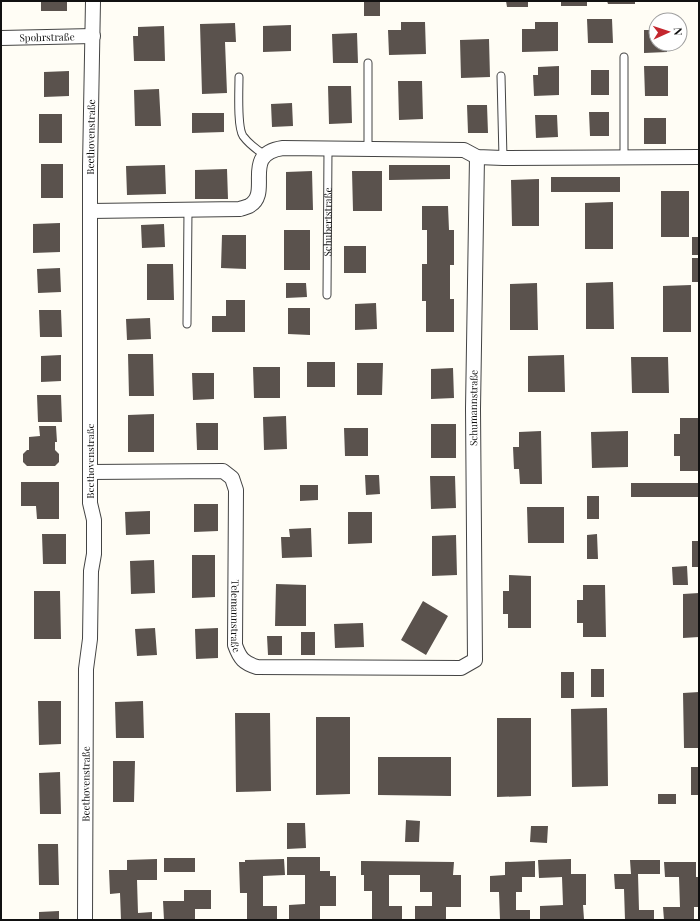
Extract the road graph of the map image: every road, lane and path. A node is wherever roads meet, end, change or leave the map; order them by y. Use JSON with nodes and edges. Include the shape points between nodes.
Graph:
{"nodes":[{"id":1,"x":93,"y":1,"type":"edge"},
{"id":2,"x":93,"y":36,"type":"junction"},
{"id":3,"x":1,"y":38,"type":"edge"},
{"id":4,"x":624,"y":56,"type":"dead end"},
{"id":5,"x":368,"y":62,"type":"dead end"},
{"id":6,"x":502,"y":76,"type":"dead end"},
{"id":7,"x":239,"y":77,"type":"dead end"},
{"id":8,"x":368,"y":148,"type":"junction"},
{"id":9,"x":328,"y":149,"type":"junction"},
{"id":10,"x":265,"y":155,"type":"junction"},
{"id":11,"x":477,"y":157,"type":"junction"},
{"id":12,"x":624,"y":157,"type":"junction"},
{"id":13,"x":699,"y":157,"type":"edge"},
{"id":14,"x":503,"y":158,"type":"junction"},
{"id":15,"x":188,"y":210,"type":"junction"},
{"id":16,"x":90,"y":211,"type":"junction"},
{"id":17,"x":327,"y":294,"type":"dead end"},
{"id":18,"x":187,"y":324,"type":"dead end"},
{"id":19,"x":90,"y":472,"type":"junction"},
{"id":20,"x":475,"y":660,"type":"joint"},
{"id":21,"x":85,"y":920,"type":"edge"}],
"edges":[{"from":1,"to":2,"type":"street","name":"Beethovenstraße"},
{"from":2,"to":3,"type":"street","name":"Spohrstraße"},
{"from":2,"to":16,"type":"street","name":"Beethovenstraße"},
{"from":4,"to":12,"type":"lane"},
{"from":5,"to":8,"type":"lane"},
{"from":6,"to":14,"type":"lane"},
{"from":7,"to":10,"type":"lane","via":[[240,125],[243,136]]},
{"from":8,"to":9,"type":"street"},
{"from":8,"to":11,"type":"street","via":[[464,150]]},
{"from":9,"to":10,"type":"street","via":[[283,148],[274,149]]},
{"from":9,"to":17,"type":"lane","name":"Schubertstraße"},
{"from":10,"to":15,"type":"street","via":[[259,163],[259,189],[251,206],[240,209]]},
{"from":11,"to":14,"type":"street"},
{"from":11,"to":20,"type":"street","name":"Schumannstraße","via":[[473,409]]},
{"from":12,"to":13,"type":"street"},
{"from":12,"to":14,"type":"street"},
{"from":15,"to":16,"type":"street"},
{"from":15,"to":18,"type":"lane"},
{"from":16,"to":19,"type":"street","name":"Beethovenstraße"},
{"from":19,"to":20,"type":"street","name":"Telemannstraße","via":[[223,471],[232,478],[236,490],[235,645],[239,656],[247,664],[257,667],[462,668]]},
{"from":19,"to":21,"type":"street","name":"Beethovenstraße","via":[[94,548],[90,639],[86,669]]}]}
